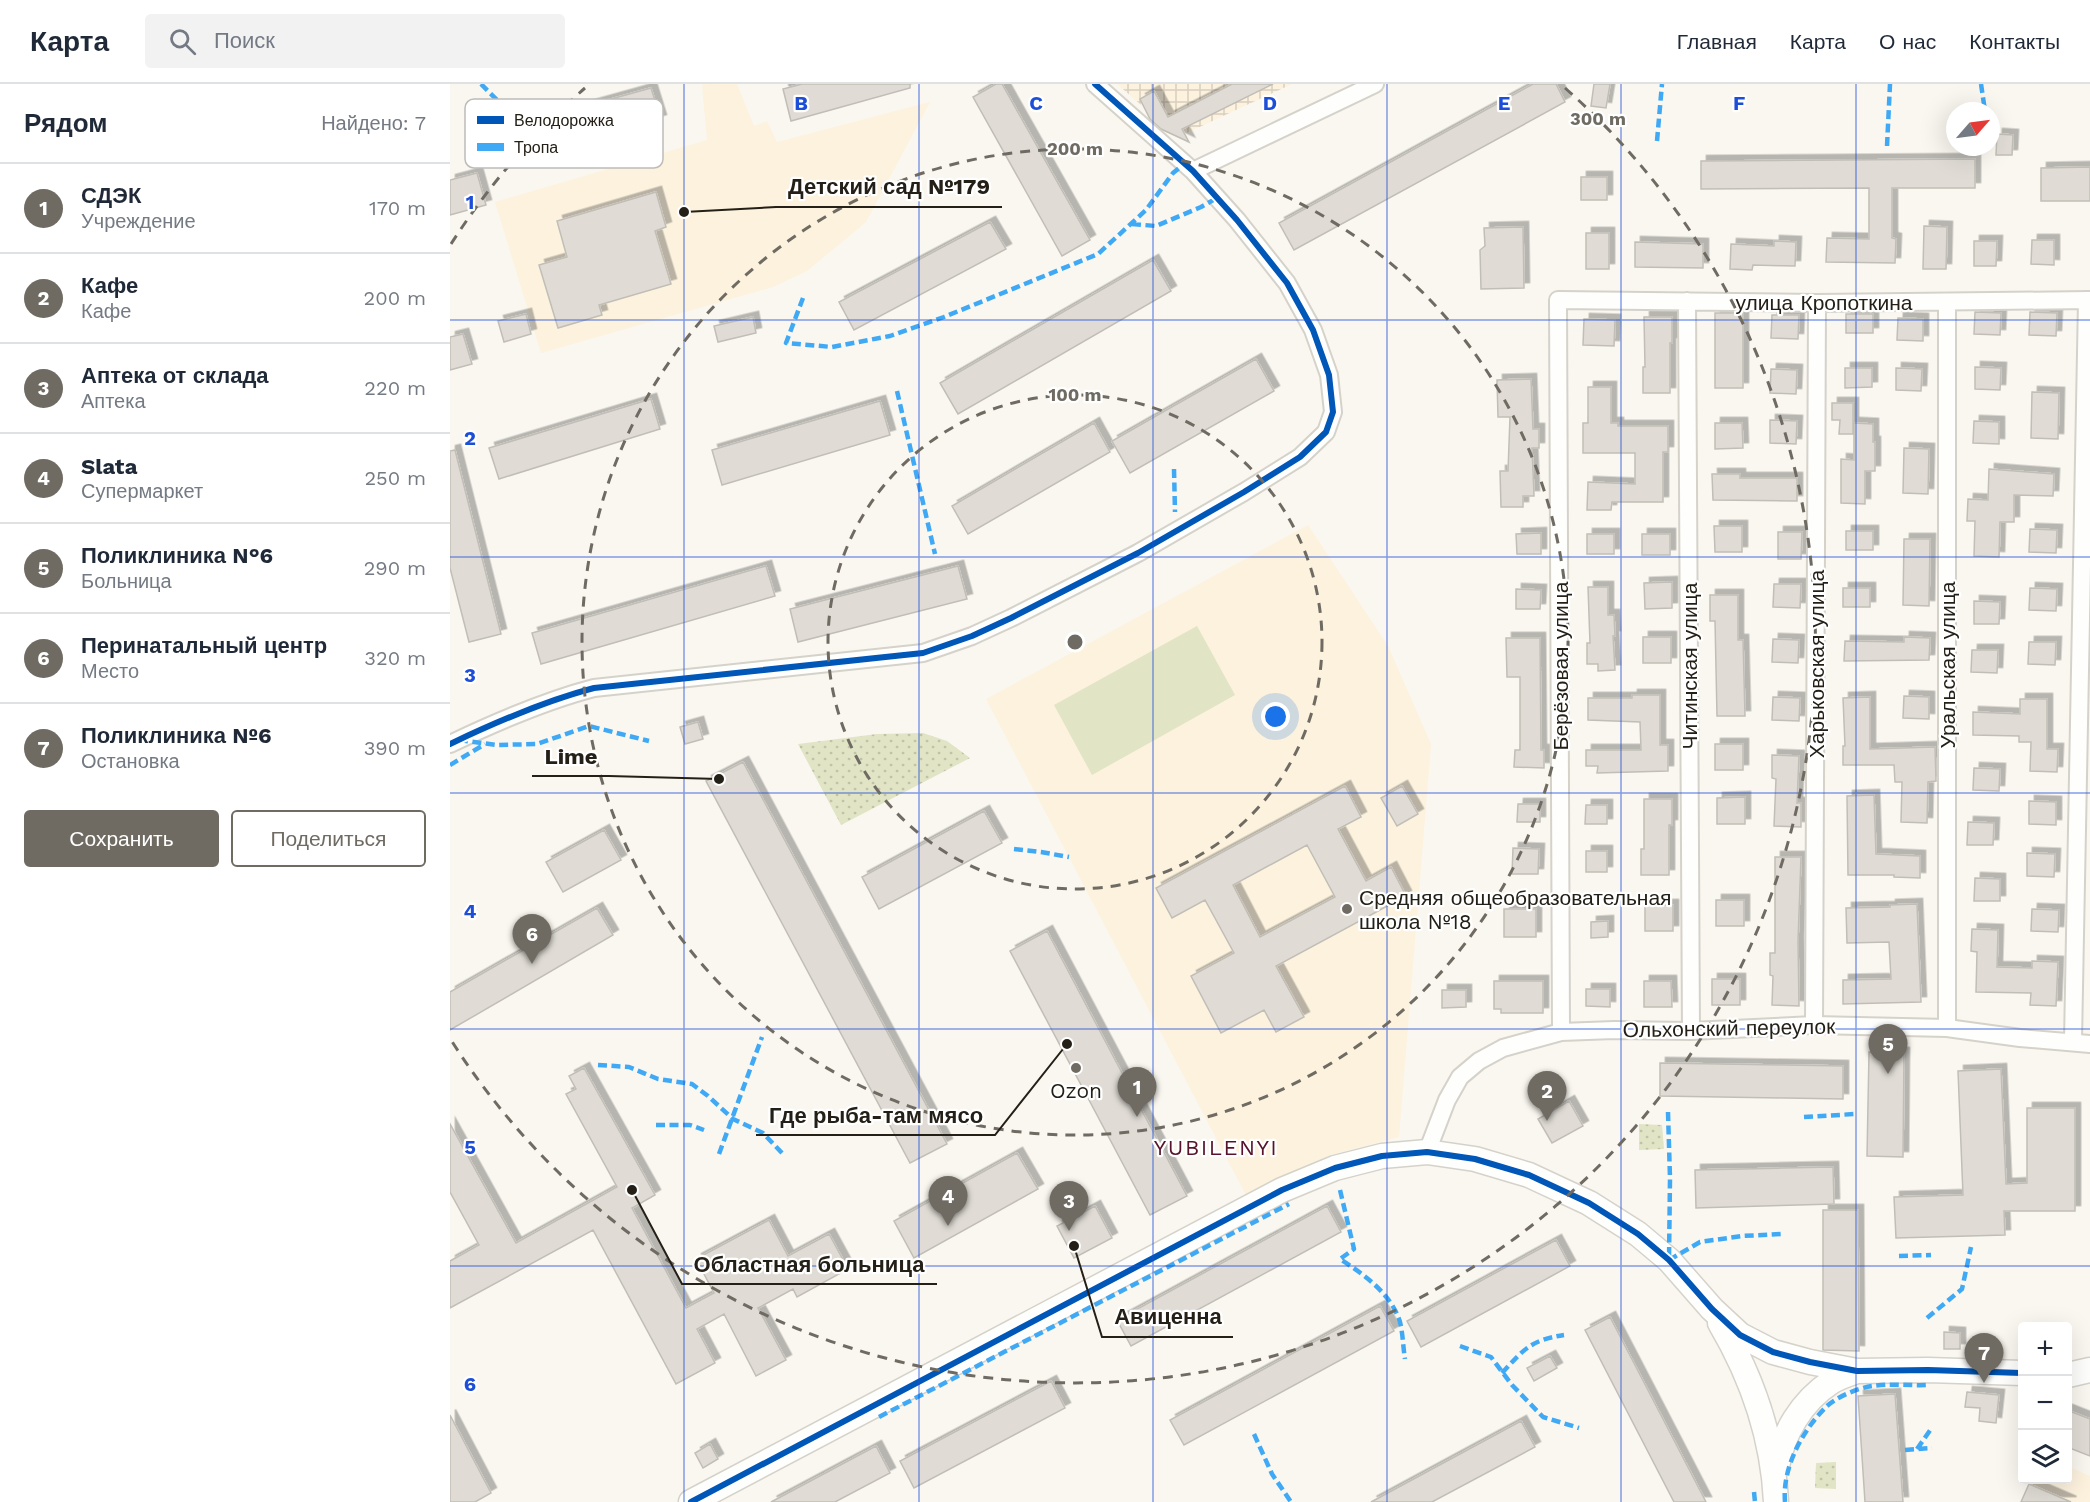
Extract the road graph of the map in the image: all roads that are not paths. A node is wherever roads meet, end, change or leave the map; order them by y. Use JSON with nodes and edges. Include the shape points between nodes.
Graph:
{"nodes":[{"id":1,"x":1095,"y":84,"type":"edge"},
{"id":2,"x":1375,"y":84,"type":"edge"},
{"id":3,"x":1193,"y":171,"type":"junction"},
{"id":4,"x":1558,"y":300,"type":"joint"},
{"id":5,"x":2088,"y":300,"type":"edge"},
{"id":6,"x":1687,"y":302,"type":"junction"},
{"id":7,"x":1947,"y":302,"type":"junction"},
{"id":8,"x":1817,"y":303,"type":"junction"},
{"id":9,"x":450,"y":744,"type":"edge"},
{"id":10,"x":1814,"y":1025,"type":"junction"},
{"id":11,"x":1947,"y":1028,"type":"junction"},
{"id":12,"x":1691,"y":1031,"type":"junction"},
{"id":13,"x":1561,"y":1032,"type":"junction"},
{"id":14,"x":2082,"y":1042,"type":"edge"},
{"id":15,"x":1427,"y":1152,"type":"junction"},
{"id":16,"x":1712,"y":1309,"type":"junction"},
{"id":17,"x":2090,"y":1370,"type":"edge"},
{"id":18,"x":1857,"y":1371,"type":"junction"},
{"id":19,"x":2018,"y":1373,"type":"edge"},
{"id":20,"x":2072,"y":1374,"type":"edge"},
{"id":21,"x":1776,"y":1492,"type":"edge"},
{"id":22,"x":692,"y":1502,"type":"edge"}],
"edges":[{"from":1,"to":3,"type":"street"},
{"from":2,"to":3,"type":"street"},
{"from":3,"to":9,"type":"street","via":[[1287,283],[1313,330],[1329,375],[1333,412],[1326,432],[1300,457],[1138,553],[972,636],[923,652],[594,688],[503,720]]},
{"from":4,"to":6,"type":"street","name":"улица Кропоткина"},
{"from":4,"to":13,"type":"street","name":"Берёзовая улица"},
{"from":5,"to":7,"type":"street","name":"улица Кропоткина"},
{"from":5,"to":14,"type":"street"},
{"from":6,"to":8,"type":"street","name":"улица Кропоткина"},
{"from":6,"to":12,"type":"street","name":"Читинская улица"},
{"from":7,"to":8,"type":"street","name":"улица Кропоткина"},
{"from":7,"to":11,"type":"street","name":"Уральская улица"},
{"from":8,"to":10,"type":"street","name":"Харьковская улица"},
{"from":10,"to":11,"type":"street","name":"Ольхонский переулок"},
{"from":10,"to":12,"type":"street","name":"Ольхонский переулок"},
{"from":11,"to":14,"type":"street","name":"Ольхонский переулок"},
{"from":12,"to":13,"type":"street","name":"Ольхонский переулок"},
{"from":13,"to":15,"type":"street","name":"Ольхонский переулок","via":[[1503,1048],[1460,1077]]},
{"from":15,"to":16,"type":"street","via":[[1475,1159],[1529,1175],[1589,1203],[1638,1234],[1669,1260]]},
{"from":15,"to":22,"type":"street","via":[[1382,1156],[1335,1168],[1282,1190]]},
{"from":16,"to":18,"type":"street","via":[[1740,1335],[1773,1352]]},
{"from":16,"to":21,"type":"street","via":[[1754,1391],[1768,1437]]},
{"from":17,"to":20,"type":"street"},
{"from":18,"to":19,"type":"street"},
{"from":18,"to":21,"type":"street","via":[[1832,1382],[1794,1420],[1780,1450]]}]}
